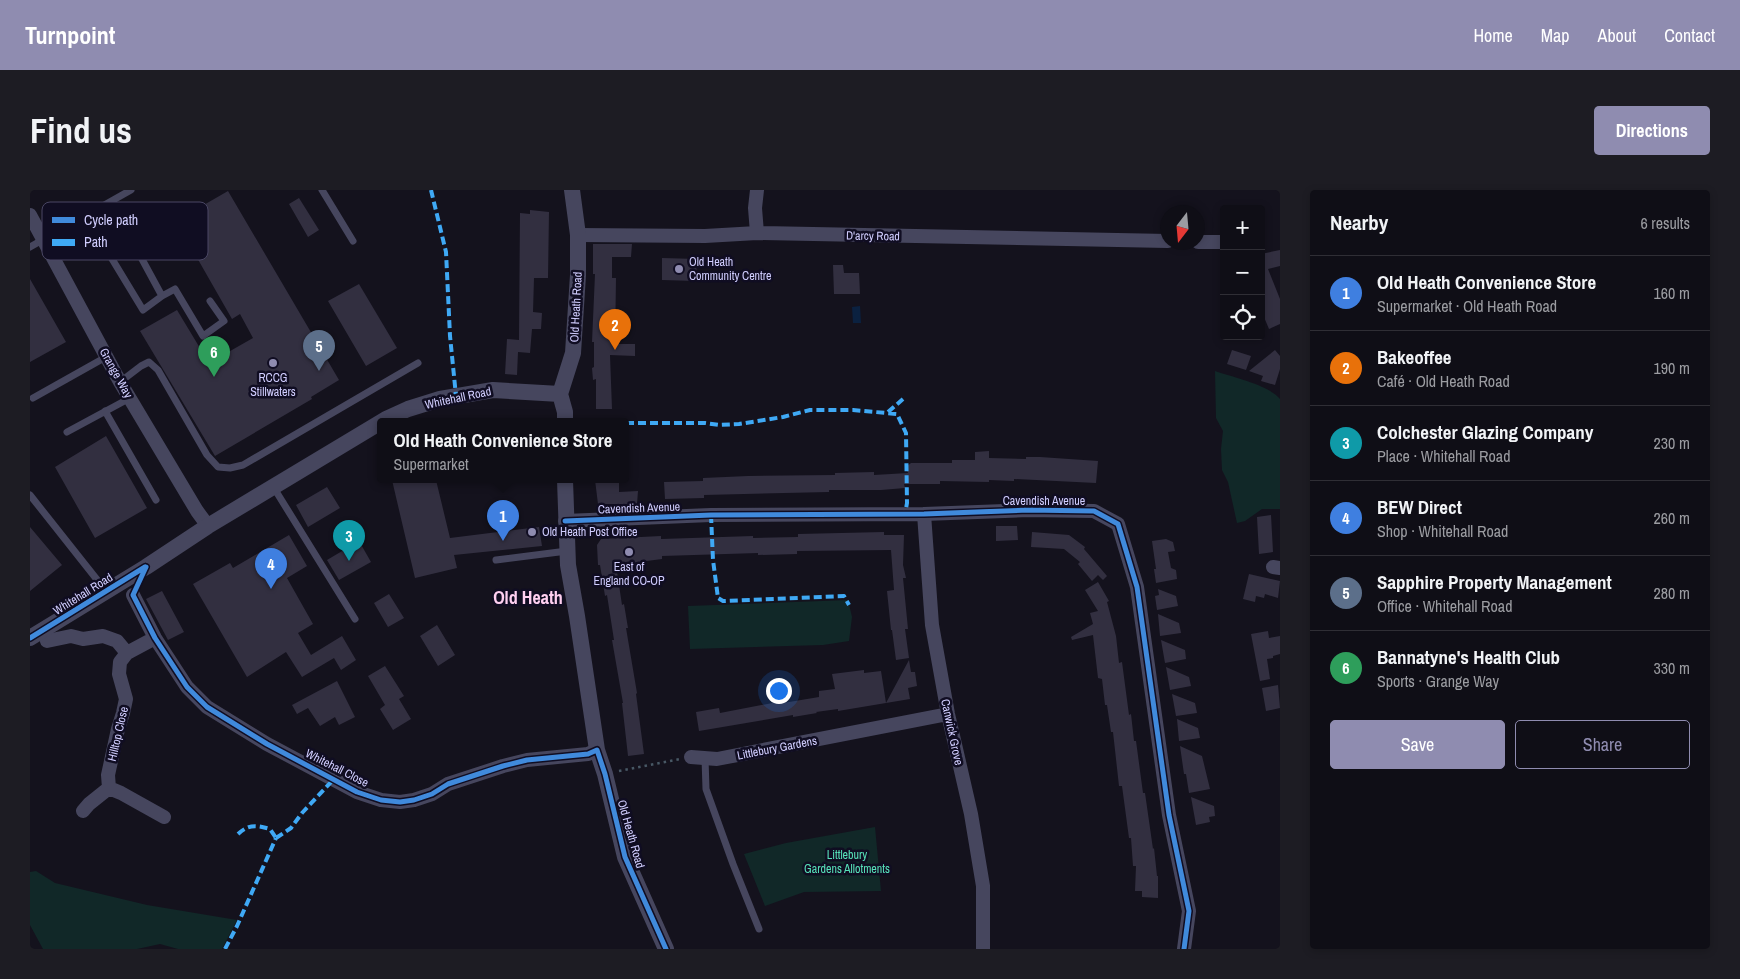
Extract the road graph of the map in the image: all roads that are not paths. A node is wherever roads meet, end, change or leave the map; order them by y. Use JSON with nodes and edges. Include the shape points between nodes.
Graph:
{"nodes":[{"id":1,"x":131,"y":190,"type":"edge"},
{"id":2,"x":322,"y":190,"type":"edge"},
{"id":3,"x":572,"y":190,"type":"edge"},
{"id":4,"x":756,"y":190,"type":"edge"},
{"id":5,"x":110,"y":202,"type":"edge"},
{"id":6,"x":30,"y":215,"type":"edge"},
{"id":7,"x":757,"y":233,"type":"junction"},
{"id":8,"x":578,"y":235,"type":"junction"},
{"id":9,"x":42,"y":236,"type":"edge"},
{"id":10,"x":42,"y":241,"type":"edge"},
{"id":11,"x":353,"y":241,"type":"dead end"},
{"id":12,"x":1160,"y":241,"type":"edge"},
{"id":13,"x":1205,"y":242,"type":"edge"},
{"id":14,"x":1220,"y":242,"type":"edge"},
{"id":15,"x":30,"y":247,"type":"edge"},
{"id":16,"x":55,"y":260,"type":"edge"},
{"id":17,"x":113,"y":260,"type":"edge"},
{"id":18,"x":142,"y":260,"type":"edge"},
{"id":19,"x":162,"y":296,"type":"junction"},
{"id":20,"x":210,"y":301,"type":"dead end"},
{"id":21,"x":106,"y":357,"type":"junction"},
{"id":22,"x":418,"y":363,"type":"dead end"},
{"id":23,"x":120,"y":382,"type":"junction"},
{"id":24,"x":560,"y":394,"type":"junction"},
{"id":25,"x":33,"y":398,"type":"dead end"},
{"id":26,"x":130,"y":398,"type":"junction"},
{"id":27,"x":105,"y":411,"type":"junction"},
{"id":28,"x":388,"y":418,"type":"edge"},
{"id":29,"x":566,"y":418,"type":"edge"},
{"id":30,"x":377,"y":424,"type":"edge"},
{"id":31,"x":67,"y":432,"type":"dead end"},
{"id":32,"x":565,"y":483,"type":"edge"},
{"id":33,"x":274,"y":488,"type":"junction"},
{"id":34,"x":30,"y":495,"type":"edge"},
{"id":35,"x":156,"y":500,"type":"dead end"},
{"id":36,"x":924,"y":514,"type":"junction"},
{"id":37,"x":565,"y":521,"type":"junction"},
{"id":38,"x":208,"y":526,"type":"junction"},
{"id":39,"x":567,"y":551,"type":"junction"},
{"id":40,"x":496,"y":560,"type":"dead end"},
{"id":41,"x":106,"y":592,"type":"junction"},
{"id":42,"x":132,"y":595,"type":"dead end"},
{"id":43,"x":355,"y":619,"type":"dead end"},
{"id":44,"x":30,"y":638,"type":"edge"},
{"id":45,"x":155,"y":638,"type":"junction"},
{"id":46,"x":47,"y":642,"type":"dead end"},
{"id":47,"x":127,"y":653,"type":"junction"},
{"id":48,"x":948,"y":714,"type":"junction"},
{"id":49,"x":597,"y":750,"type":"junction"},
{"id":50,"x":698,"y":757,"type":"joint"},
{"id":51,"x":109,"y":788,"type":"junction"},
{"id":52,"x":83,"y":812,"type":"dead end"},
{"id":53,"x":164,"y":818,"type":"dead end"},
{"id":54,"x":759,"y":929,"type":"dead end"},
{"id":55,"x":666,"y":949,"type":"edge"},
{"id":56,"x":983,"y":949,"type":"edge"},
{"id":57,"x":1184,"y":949,"type":"edge"}],
"edges":[{"from":1,"to":5,"type":"lane"},
{"from":2,"to":11,"type":"lane"},
{"from":3,"to":8,"type":"street","name":"Old Heath Road"},
{"from":4,"to":7,"type":"street"},
{"from":6,"to":9,"type":"street","name":"Grange Way"},
{"from":7,"to":8,"type":"street","name":"D'arcy Road"},
{"from":7,"to":12,"type":"street","name":"D'arcy Road"},
{"from":8,"to":24,"type":"street","name":"Old Heath Road","via":[[573,353]]},
{"from":10,"to":15,"type":"lane"},
{"from":13,"to":14,"type":"street"},
{"from":16,"to":21,"type":"street","name":"Grange Way"},
{"from":17,"to":19,"type":"lane","via":[[143,310]]},
{"from":18,"to":19,"type":"lane"},
{"from":19,"to":20,"type":"lane","via":[[175,289],[203,336],[224,322]]},
{"from":21,"to":23,"type":"street","name":"Grange Way"},
{"from":21,"to":25,"type":"lane"},
{"from":22,"to":23,"type":"lane","via":[[272,449],[243,465],[230,468],[218,467],[206,455],[158,370],[149,362]]},
{"from":23,"to":26,"type":"street","name":"Grange Way"},
{"from":24,"to":28,"type":"street","name":"Whitehall Road","via":[[492,390],[440,399]]},
{"from":24,"to":29,"type":"street"},
{"from":26,"to":27,"type":"lane"},
{"from":26,"to":38,"type":"street","name":"Grange Way"},
{"from":27,"to":31,"type":"lane"},
{"from":27,"to":35,"type":"lane"},
{"from":30,"to":33,"type":"street","name":"Whitehall Road"},
{"from":32,"to":37,"type":"street","name":"Old Heath Road"},
{"from":33,"to":38,"type":"street","name":"Whitehall Road"},
{"from":33,"to":43,"type":"lane"},
{"from":34,"to":41,"type":"lane"},
{"from":36,"to":37,"type":"street","name":"Cavendish Avenue","via":[[711,515]]},
{"from":36,"to":48,"type":"street","name":"Canwick Grove","via":[[932,625]]},
{"from":36,"to":57,"type":"street","name":"Cavendish Avenue","via":[[1094,511],[1118,524],[1137,587],[1169,815],[1189,911]]},
{"from":37,"to":39,"type":"street","name":"Old Heath Road"},
{"from":38,"to":41,"type":"street","name":"Whitehall Road"},
{"from":39,"to":40,"type":"lane"},
{"from":39,"to":49,"type":"street","name":"Old Heath Road"},
{"from":41,"to":44,"type":"street","name":"Whitehall Road"},
{"from":42,"to":45,"type":"street","name":"Whitehall Close"},
{"from":45,"to":47,"type":"street"},
{"from":45,"to":49,"type":"street","name":"Whitehall Close","via":[[187,687],[207,707],[333,780],[381,800],[414,800],[456,781],[502,766]]},
{"from":46,"to":47,"type":"street","via":[[71,636],[83,639],[103,636],[117,641]]},
{"from":47,"to":51,"type":"street","name":"Hilltop Close","via":[[120,662],[119,674],[126,699],[108,775]]},
{"from":48,"to":50,"type":"street","name":"Littlebury Gardens","via":[[717,759]]},
{"from":48,"to":56,"type":"street","name":"Canwick Grove","via":[[971,814],[983,886]]},
{"from":49,"to":55,"type":"street","name":"Old Heath Road","via":[[625,857]]},
{"from":50,"to":54,"type":"lane","via":[[706,789]]},
{"from":51,"to":52,"type":"street"},
{"from":51,"to":53,"type":"street"}]}
